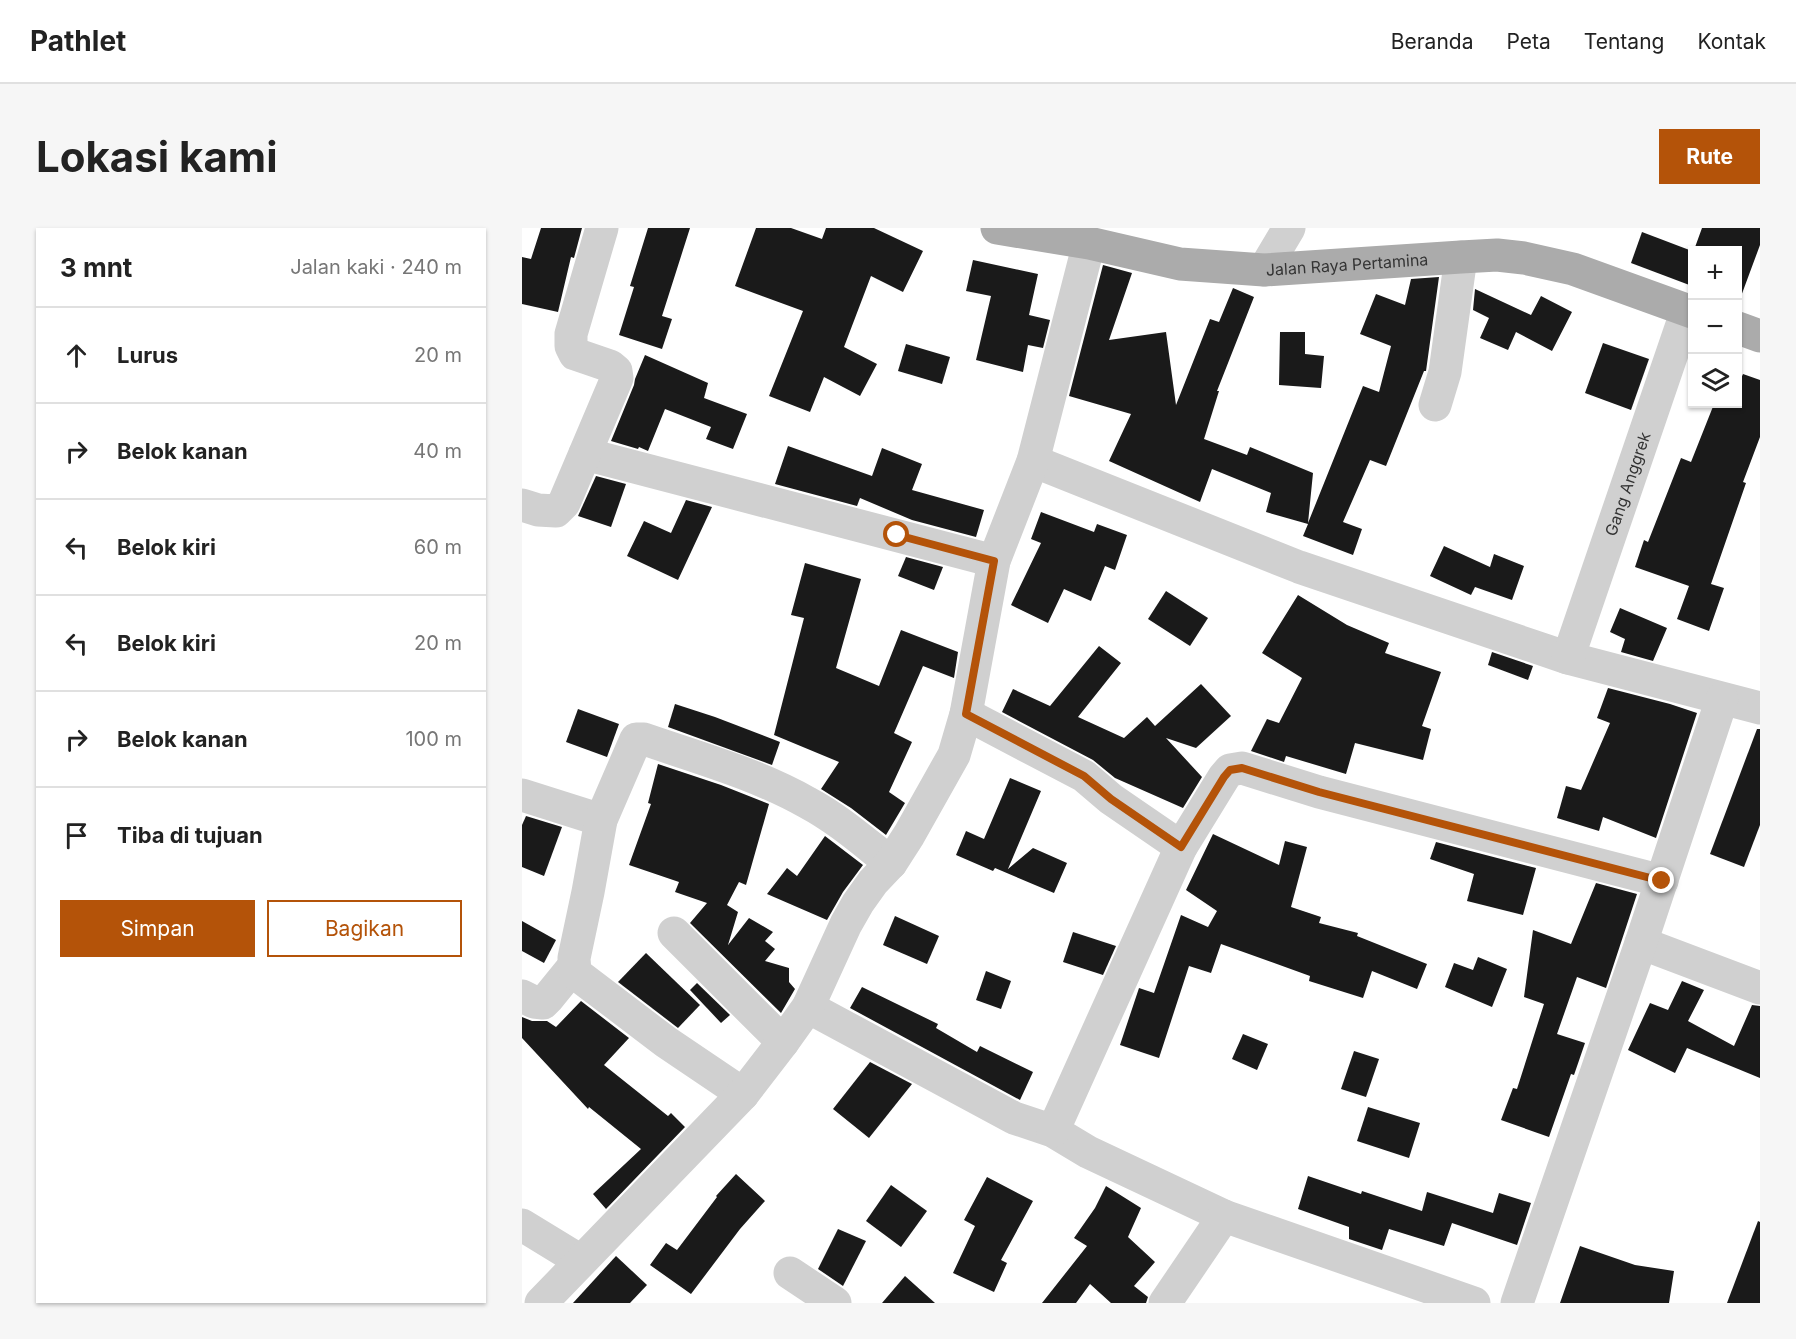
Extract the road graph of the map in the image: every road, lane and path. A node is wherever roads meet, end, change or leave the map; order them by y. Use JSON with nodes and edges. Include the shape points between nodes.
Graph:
{"nodes":[{"id":1,"x":602,"y":228,"type":"edge"},
{"id":2,"x":997,"y":228,"type":"edge"},
{"id":3,"x":1289,"y":228,"type":"edge"},
{"id":4,"x":1089,"y":243,"type":"junction"},
{"id":5,"x":1461,"y":257,"type":"junction"},
{"id":6,"x":1264,"y":270,"type":"junction"},
{"id":7,"x":1688,"y":310,"type":"edge"},
{"id":8,"x":1688,"y":317,"type":"edge"},
{"id":9,"x":1742,"y":330,"type":"edge"},
{"id":10,"x":1760,"y":336,"type":"edge"},
{"id":11,"x":1435,"y":405,"type":"dead end"},
{"id":12,"x":585,"y":454,"type":"junction"},
{"id":13,"x":1033,"y":461,"type":"junction"},
{"id":14,"x":522,"y":505,"type":"edge"},
{"id":15,"x":994,"y":561,"type":"junction"},
{"id":16,"x":1568,"y":658,"type":"junction"},
{"id":17,"x":1722,"y":699,"type":"junction"},
{"id":18,"x":1760,"y":708,"type":"edge"},
{"id":19,"x":966,"y":714,"type":"junction"},
{"id":20,"x":522,"y":795,"type":"edge"},
{"id":21,"x":601,"y":820,"type":"junction"},
{"id":22,"x":1181,"y":847,"type":"junction"},
{"id":23,"x":891,"y":863,"type":"junction"},
{"id":24,"x":1662,"y":881,"type":"junction"},
{"id":25,"x":674,"y":933,"type":"dead end"},
{"id":26,"x":1641,"y":943,"type":"junction"},
{"id":27,"x":574,"y":966,"type":"junction"},
{"id":28,"x":1760,"y":988,"type":"edge"},
{"id":29,"x":522,"y":996,"type":"edge"},
{"id":30,"x":808,"y":1007,"type":"junction"},
{"id":31,"x":783,"y":1042,"type":"junction"},
{"id":32,"x":743,"y":1094,"type":"junction"},
{"id":33,"x":1053,"y":1131,"type":"junction"},
{"id":34,"x":1224,"y":1216,"type":"junction"},
{"id":35,"x":522,"y":1225,"type":"edge"},
{"id":36,"x":581,"y":1261,"type":"junction"},
{"id":37,"x":790,"y":1274,"type":"dead end"},
{"id":38,"x":1465,"y":1301,"type":"edge"},
{"id":39,"x":541,"y":1303,"type":"edge"},
{"id":40,"x":835,"y":1303,"type":"edge"},
{"id":41,"x":1165,"y":1303,"type":"edge"},
{"id":42,"x":1517,"y":1303,"type":"edge"}],
"edges":[{"from":1,"to":12,"type":"street","via":[[571,334],[571,346],[575,354],[610,366],[616,371],[616,378]]},
{"from":2,"to":4,"type":"main road","name":"Jalan Raya Pertamina"},
{"from":3,"to":6,"type":"street"},
{"from":4,"to":6,"type":"main road","name":"Jalan Raya Pertamina","via":[[1180,264]]},
{"from":4,"to":13,"type":"street"},
{"from":5,"to":6,"type":"main road","name":"Jalan Raya Pertamina"},
{"from":5,"to":7,"type":"main road","name":"Jalan Raya Pertamina","via":[[1497,255],[1573,269]]},
{"from":5,"to":11,"type":"street","via":[[1445,372]]},
{"from":8,"to":16,"type":"street","name":"Gang Anggrek"},
{"from":9,"to":10,"type":"main road"},
{"from":12,"to":14,"type":"street","via":[[564,503],[556,511]]},
{"from":12,"to":15,"type":"street"},
{"from":13,"to":15,"type":"street"},
{"from":13,"to":16,"type":"street","via":[[1299,567]]},
{"from":15,"to":19,"type":"street"},
{"from":16,"to":17,"type":"street"},
{"from":17,"to":18,"type":"street"},
{"from":17,"to":24,"type":"street"},
{"from":19,"to":22,"type":"street","via":[[1084,776]]},
{"from":19,"to":23,"type":"street","via":[[954,755]]},
{"from":20,"to":21,"type":"street"},
{"from":21,"to":23,"type":"street","via":[[633,743],[644,738],[786,791],[834,819]]},
{"from":21,"to":27,"type":"street"},
{"from":22,"to":24,"type":"street","via":[[1224,777],[1230,770],[1242,768],[1319,792]]},
{"from":22,"to":33,"type":"street"},
{"from":23,"to":30,"type":"street","via":[[852,914]]},
{"from":24,"to":26,"type":"street"},
{"from":25,"to":31,"type":"street"},
{"from":26,"to":28,"type":"street"},
{"from":26,"to":42,"type":"street"},
{"from":27,"to":29,"type":"street","via":[[543,1003]]},
{"from":27,"to":32,"type":"street","via":[[575,973],[607,998]]},
{"from":30,"to":31,"type":"street"},
{"from":30,"to":33,"type":"street","via":[[1014,1118]]},
{"from":31,"to":32,"type":"street"},
{"from":32,"to":36,"type":"street"},
{"from":33,"to":34,"type":"street","via":[[1088,1152]]},
{"from":34,"to":38,"type":"street"},
{"from":34,"to":41,"type":"street"},
{"from":35,"to":36,"type":"street"},
{"from":36,"to":39,"type":"street"},
{"from":37,"to":40,"type":"street"}]}
